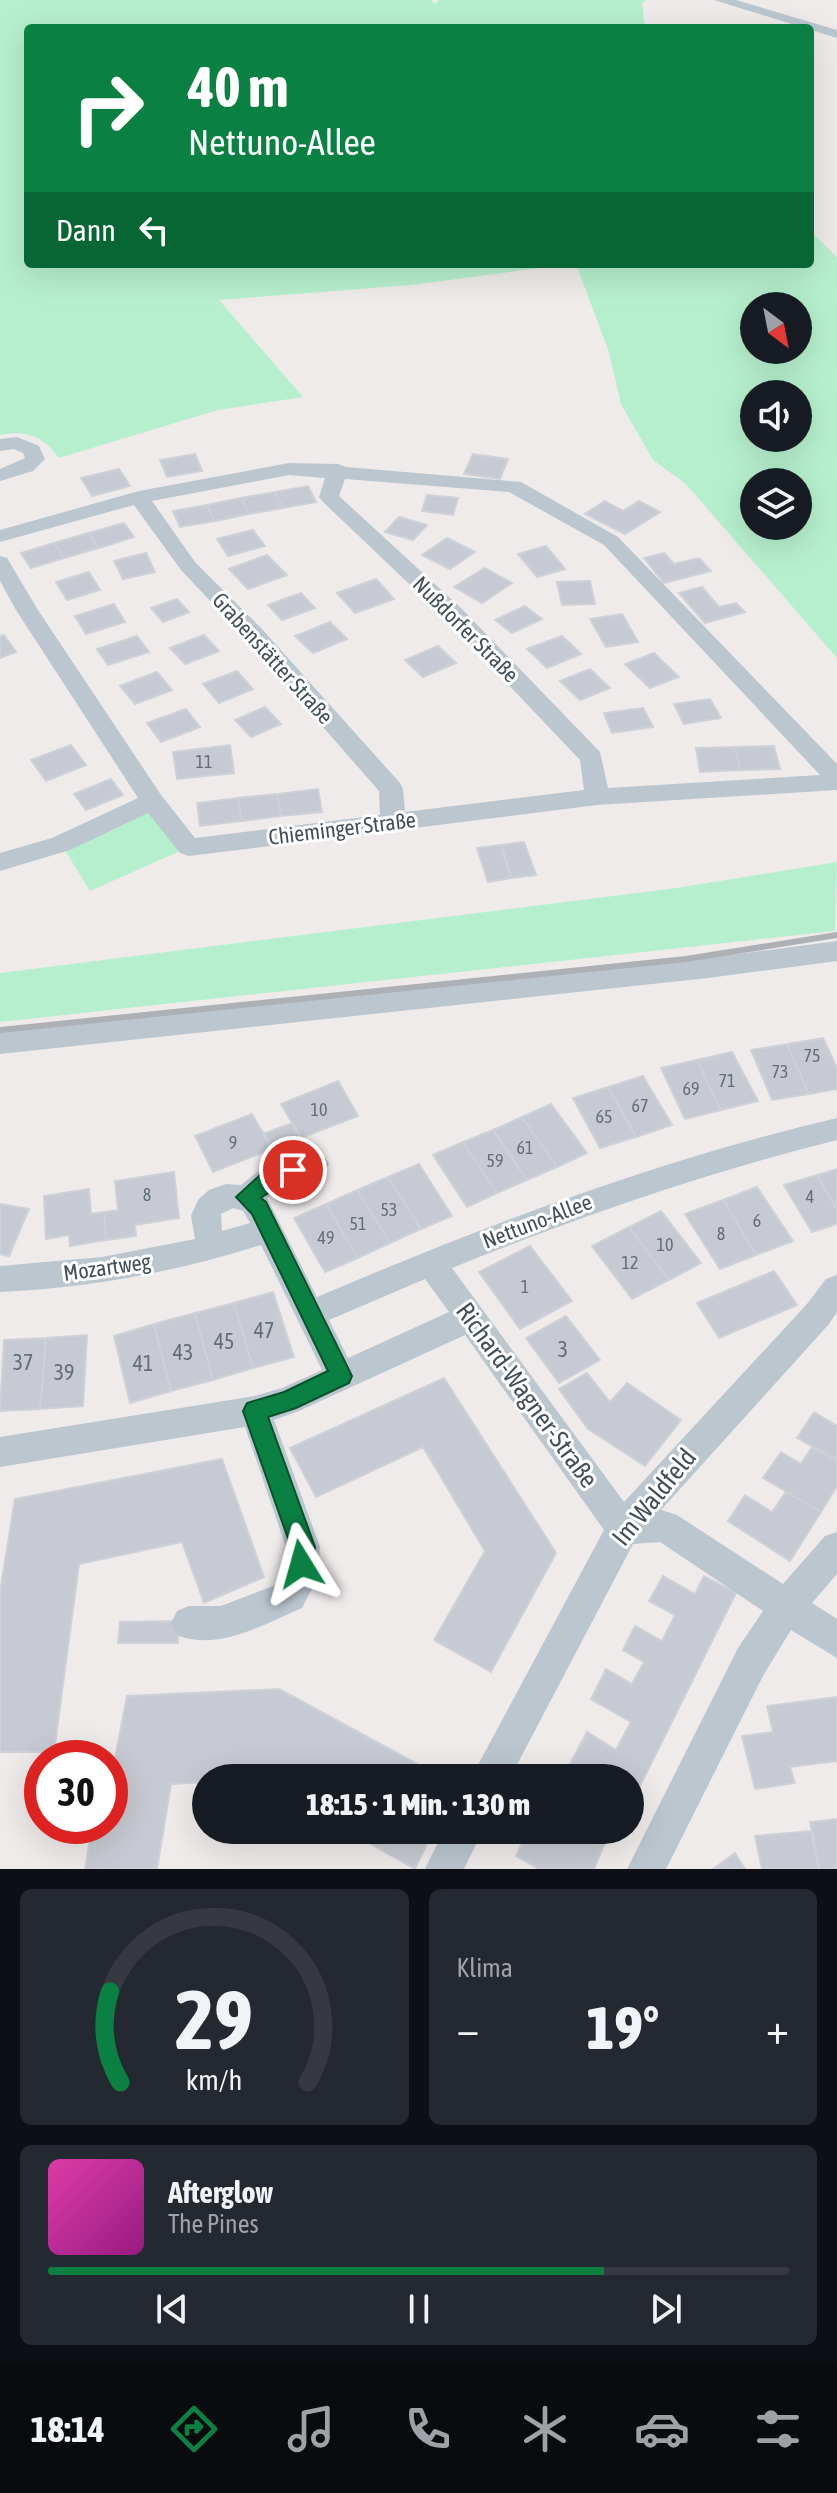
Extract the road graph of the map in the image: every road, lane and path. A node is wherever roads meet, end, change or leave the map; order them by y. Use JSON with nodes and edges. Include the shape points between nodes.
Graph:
{"nodes":[{"id":1,"x":721,"y":0,"type":"edge"},
{"id":2,"x":803,"y":24,"type":"edge"},
{"id":3,"x":814,"y":27,"type":"edge"},
{"id":4,"x":837,"y":34,"type":"edge"},
{"id":5,"x":0,"y":445,"type":"edge"},
{"id":6,"x":338,"y":470,"type":"junction"},
{"id":7,"x":0,"y":475,"type":"edge"},
{"id":8,"x":139,"y":497,"type":"junction"},
{"id":9,"x":0,"y":536,"type":"edge"},
{"id":10,"x":0,"y":562,"type":"edge"},
{"id":11,"x":837,"y":780,"type":"edge"},
{"id":12,"x":597,"y":797,"type":"junction"},
{"id":13,"x":152,"y":801,"type":"junction"},
{"id":14,"x":393,"y":821,"type":"junction"},
{"id":15,"x":0,"y":862,"type":"edge"},
{"id":16,"x":837,"y":951,"type":"edge"},
{"id":17,"x":0,"y":1043,"type":"edge"},
{"id":18,"x":837,"y":1129,"type":"edge"},
{"id":19,"x":314,"y":1164,"type":"dead end"},
{"id":20,"x":247,"y":1197,"type":"junction"},
{"id":21,"x":269,"y":1230,"type":"junction"},
{"id":22,"x":213,"y":1248,"type":"junction"},
{"id":23,"x":430,"y":1262,"type":"junction"},
{"id":24,"x":0,"y":1279,"type":"edge"},
{"id":25,"x":837,"y":1288,"type":"edge"},
{"id":26,"x":310,"y":1314,"type":"junction"},
{"id":27,"x":471,"y":1317,"type":"junction"},
{"id":28,"x":341,"y":1376,"type":"junction"},
{"id":29,"x":255,"y":1411,"type":"junction"},
{"id":30,"x":0,"y":1452,"type":"edge"},
{"id":31,"x":623,"y":1528,"type":"junction"},
{"id":32,"x":837,"y":1548,"type":"edge"},
{"id":33,"x":787,"y":1605,"type":"junction"},
{"id":34,"x":189,"y":1623,"type":"dead end"},
{"id":35,"x":837,"y":1640,"type":"edge"},
{"id":36,"x":497,"y":1764,"type":"edge"},
{"id":37,"x":457,"y":1844,"type":"edge"},
{"id":38,"x":444,"y":1869,"type":"edge"},
{"id":39,"x":646,"y":1869,"type":"edge"}],
"edges":[{"from":1,"to":2,"type":"street"},
{"from":3,"to":4,"type":"street"},
{"from":5,"to":7,"type":"street","via":[[25,445],[35,459]]},
{"from":6,"to":8,"type":"street","name":"Chieminger Straße","via":[[289,469]]},
{"from":6,"to":11,"type":"street","name":"Chieminger Straße","via":[[514,486],[611,541]]},
{"from":6,"to":12,"type":"street","name":"Nußdorfer Straße","via":[[329,497],[454,614],[592,758]]},
{"from":8,"to":9,"type":"street","name":"Chieminger Straße"},
{"from":8,"to":14,"type":"street","name":"Grabenstätter Straße","via":[[188,566],[391,789]]},
{"from":10,"to":13,"type":"street","name":"Chieminger Straße"},
{"from":11,"to":12,"type":"street","name":"Chieminger Straße"},
{"from":12,"to":14,"type":"street","name":"Chieminger Straße"},
{"from":13,"to":14,"type":"street","name":"Chieminger Straße","via":[[189,847]]},
{"from":13,"to":15,"type":"street","via":[[61,844]]},
{"from":16,"to":17,"type":"street"},
{"from":18,"to":23,"type":"street","name":"Nettuno-Allee","via":[[609,1194]]},
{"from":19,"to":20,"type":"street","via":[[267,1181]]},
{"from":20,"to":21,"type":"street"},
{"from":20,"to":22,"type":"street","via":[[229,1196],[212,1204],[206,1218]]},
{"from":21,"to":22,"type":"street","name":"Mozartweg"},
{"from":21,"to":26,"type":"street"},
{"from":22,"to":24,"type":"street","name":"Mozartweg","via":[[142,1263]]},
{"from":23,"to":26,"type":"street","name":"Nettuno-Allee"},
{"from":23,"to":27,"type":"street","name":"Richard-Wagner-Straße"},
{"from":25,"to":31,"type":"street","name":"Im Waldfeld"},
{"from":26,"to":28,"type":"street"},
{"from":27,"to":28,"type":"street"},
{"from":27,"to":31,"type":"street","name":"Richard-Wagner-Straße"},
{"from":28,"to":29,"type":"street"},
{"from":29,"to":30,"type":"street"},
{"from":29,"to":34,"type":"street","via":[[303,1547],[299,1581],[290,1596],[221,1623]]},
{"from":31,"to":33,"type":"street","via":[[665,1526]]},
{"from":31,"to":36,"type":"street","name":"Im Waldfeld"},
{"from":32,"to":33,"type":"street"},
{"from":33,"to":35,"type":"street"},
{"from":33,"to":39,"type":"street","via":[[751,1661]]},
{"from":37,"to":38,"type":"street"}]}
